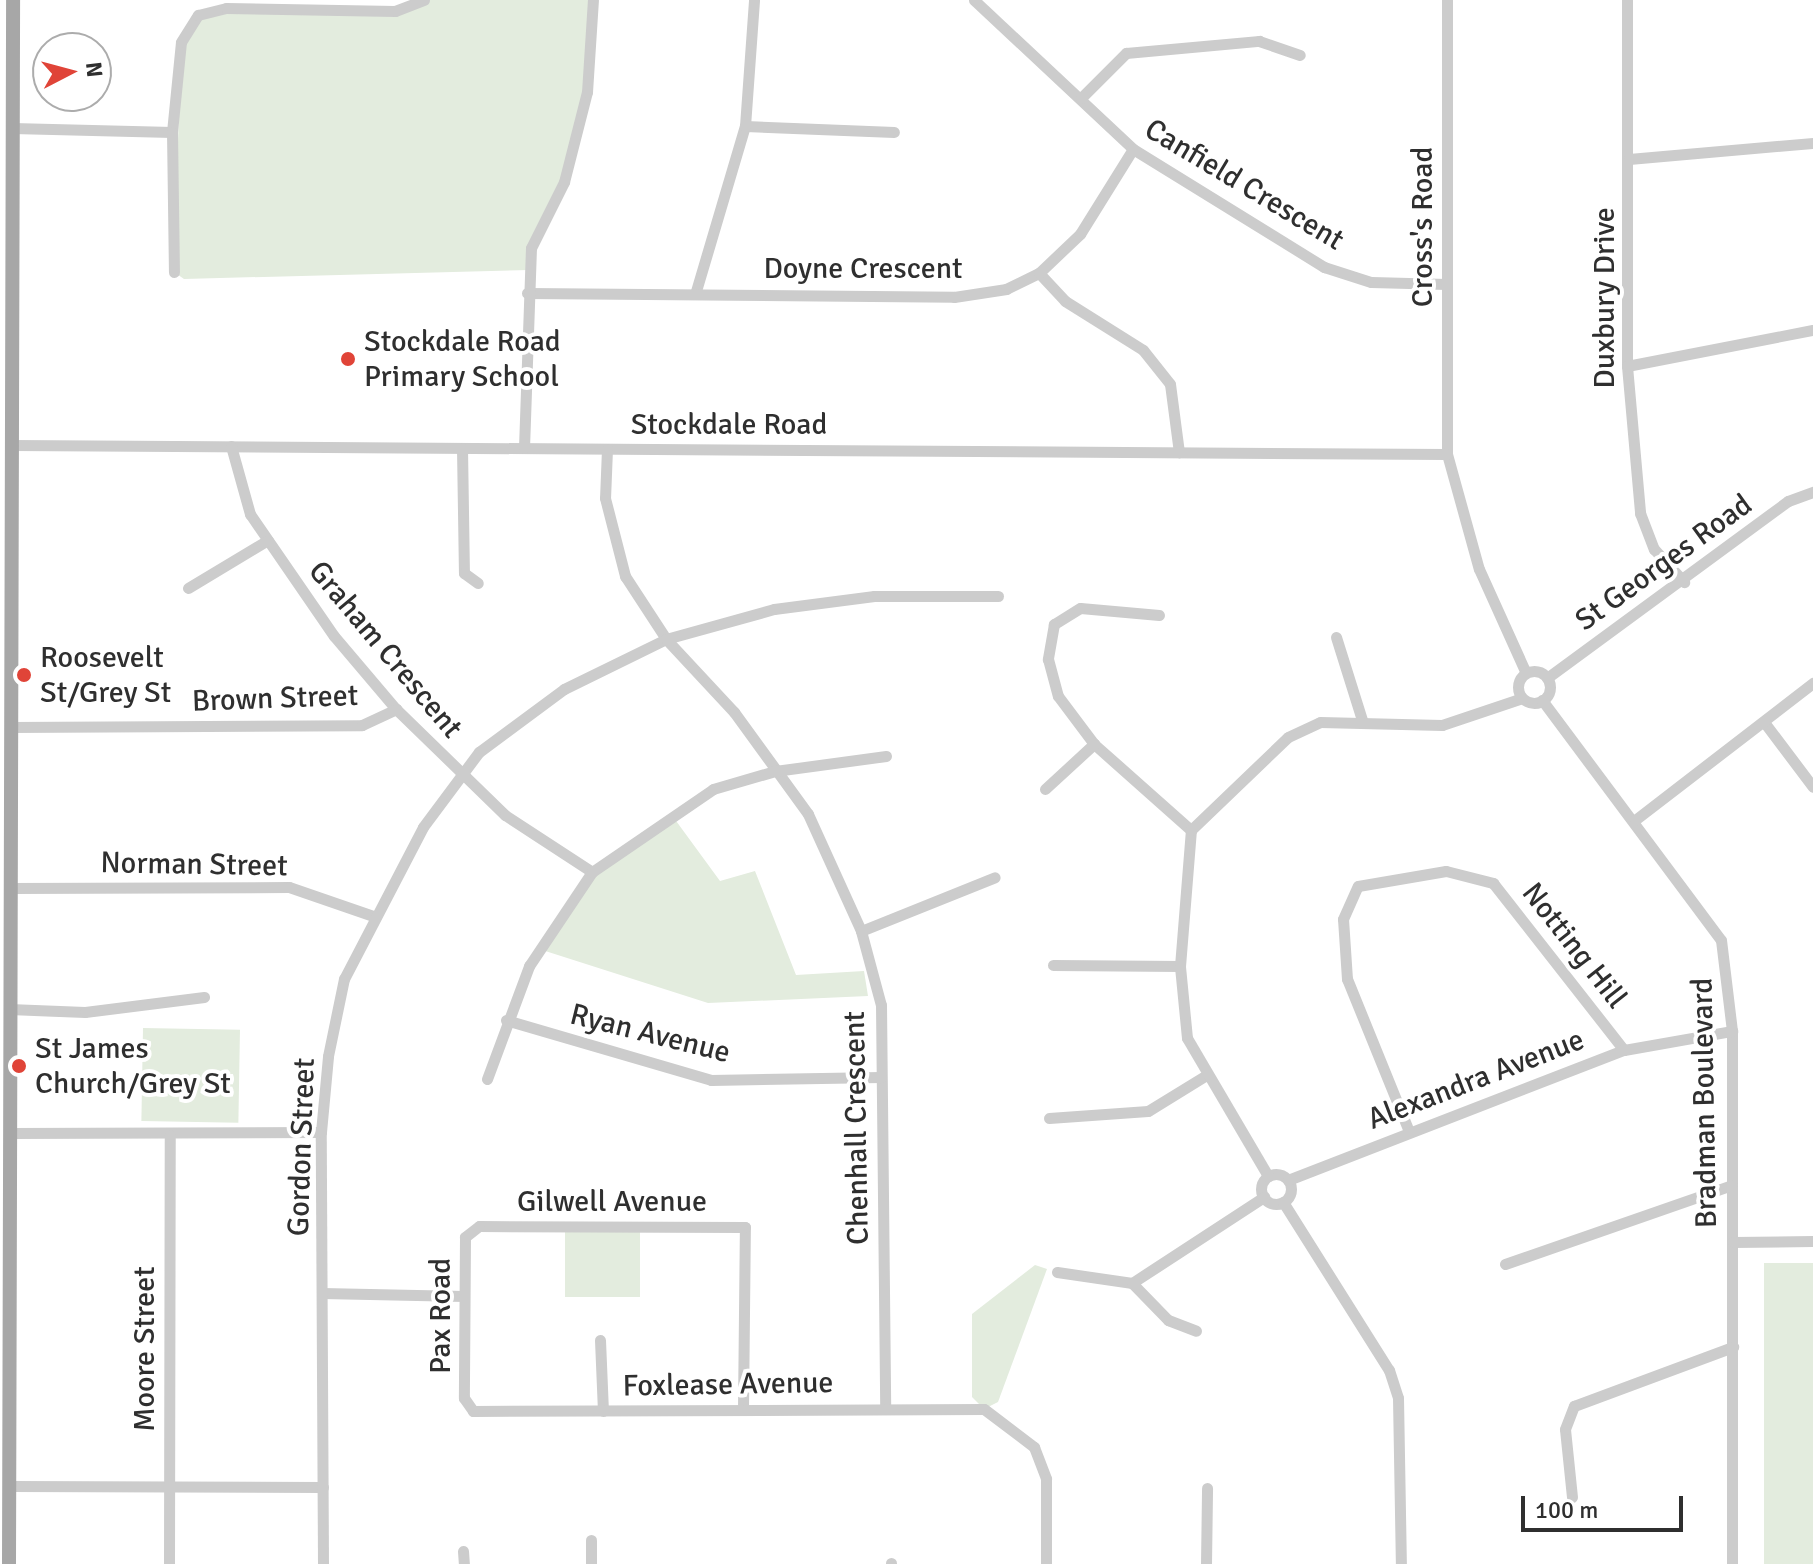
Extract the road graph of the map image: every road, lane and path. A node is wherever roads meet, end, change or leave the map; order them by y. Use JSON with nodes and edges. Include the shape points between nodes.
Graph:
{"nodes":[{"id":1,"x":13,"y":0,"type":"edge"},
{"id":2,"x":424,"y":0,"type":"edge"},
{"id":3,"x":593,"y":0,"type":"edge"},
{"id":4,"x":754,"y":0,"type":"edge"},
{"id":5,"x":974,"y":0,"type":"edge"},
{"id":6,"x":1447,"y":0,"type":"edge"},
{"id":7,"x":1627,"y":0,"type":"edge"},
{"id":8,"x":1300,"y":55,"type":"dead end"},
{"id":9,"x":1081,"y":98,"type":"junction"},
{"id":10,"x":745,"y":126,"type":"junction"},
{"id":11,"x":12,"y":128,"type":"junction"},
{"id":12,"x":172,"y":132,"type":"junction"},
{"id":13,"x":894,"y":132,"type":"dead end"},
{"id":14,"x":1813,"y":143,"type":"edge"},
{"id":15,"x":1133,"y":149,"type":"junction"},
{"id":16,"x":1629,"y":159,"type":"junction"},
{"id":17,"x":6,"y":189,"type":"edge"},
{"id":18,"x":174,"y":272,"type":"dead end"},
{"id":19,"x":1039,"y":273,"type":"junction"},
{"id":20,"x":1447,"y":284,"type":"junction"},
{"id":21,"x":696,"y":291,"type":"junction"},
{"id":22,"x":527,"y":293,"type":"junction"},
{"id":23,"x":1813,"y":330,"type":"edge"},
{"id":24,"x":1627,"y":366,"type":"junction"},
{"id":25,"x":11,"y":445,"type":"junction"},
{"id":26,"x":231,"y":446,"type":"junction"},
{"id":27,"x":462,"y":448,"type":"junction"},
{"id":28,"x":524,"y":448,"type":"junction"},
{"id":29,"x":607,"y":449,"type":"junction"},
{"id":30,"x":1179,"y":452,"type":"junction"},
{"id":31,"x":1447,"y":454,"type":"junction"},
{"id":32,"x":1813,"y":492,"type":"edge"},
{"id":33,"x":268,"y":540,"type":"junction"},
{"id":34,"x":1684,"y":582,"type":"junction"},
{"id":35,"x":478,"y":583,"type":"dead end"},
{"id":36,"x":188,"y":588,"type":"dead end"},
{"id":37,"x":998,"y":596,"type":"dead end"},
{"id":38,"x":1159,"y":615,"type":"dead end"},
{"id":39,"x":1336,"y":637,"type":"dead end"},
{"id":40,"x":666,"y":639,"type":"junction"},
{"id":41,"x":1526,"y":673,"type":"junction"},
{"id":42,"x":1547,"y":678,"type":"junction"},
{"id":43,"x":1813,"y":683,"type":"edge"},
{"id":44,"x":5,"y":695,"type":"edge"},
{"id":45,"x":1522,"y":698,"type":"junction"},
{"id":46,"x":1542,"y":700,"type":"junction"},
{"id":47,"x":396,"y":709,"type":"junction"},
{"id":48,"x":1362,"y":720,"type":"junction"},
{"id":49,"x":1764,"y":722,"type":"junction"},
{"id":50,"x":10,"y":727,"type":"junction"},
{"id":51,"x":1094,"y":744,"type":"junction"},
{"id":52,"x":886,"y":756,"type":"dead end"},
{"id":53,"x":775,"y":771,"type":"junction"},
{"id":54,"x":463,"y":775,"type":"junction"},
{"id":55,"x":1813,"y":787,"type":"edge"},
{"id":56,"x":1045,"y":789,"type":"dead end"},
{"id":57,"x":1635,"y":820,"type":"junction"},
{"id":58,"x":1191,"y":830,"type":"junction"},
{"id":59,"x":5,"y":853,"type":"edge"},
{"id":60,"x":592,"y":872,"type":"junction"},
{"id":61,"x":995,"y":877,"type":"dead end"},
{"id":62,"x":10,"y":888,"type":"junction"},
{"id":63,"x":373,"y":916,"type":"junction"},
{"id":64,"x":861,"y":931,"type":"junction"},
{"id":65,"x":1053,"y":965,"type":"dead end"},
{"id":66,"x":1180,"y":966,"type":"junction"},
{"id":67,"x":204,"y":997,"type":"dead end"},
{"id":68,"x":9,"y":1009,"type":"junction"},
{"id":69,"x":506,"y":1020,"type":"junction"},
{"id":70,"x":1732,"y":1031,"type":"junction"},
{"id":71,"x":1624,"y":1050,"type":"junction"},
{"id":72,"x":1205,"y":1076,"type":"junction"},
{"id":73,"x":881,"y":1077,"type":"junction"},
{"id":74,"x":487,"y":1079,"type":"dead end"},
{"id":75,"x":1049,"y":1118,"type":"dead end"},
{"id":76,"x":1408,"y":1129,"type":"junction"},
{"id":77,"x":321,"y":1132,"type":"junction"},
{"id":78,"x":10,"y":1133,"type":"junction"},
{"id":79,"x":170,"y":1135,"type":"junction"},
{"id":80,"x":1268,"y":1176,"type":"junction"},
{"id":81,"x":1288,"y":1180,"type":"junction"},
{"id":82,"x":1732,"y":1185,"type":"junction"},
{"id":83,"x":1264,"y":1197,"type":"junction"},
{"id":84,"x":1283,"y":1202,"type":"junction"},
{"id":85,"x":479,"y":1226,"type":"joint"},
{"id":86,"x":1813,"y":1241,"type":"edge"},
{"id":87,"x":1733,"y":1242,"type":"junction"},
{"id":88,"x":5,"y":1254,"type":"edge"},
{"id":89,"x":1505,"y":1264,"type":"dead end"},
{"id":90,"x":1057,"y":1272,"type":"dead end"},
{"id":91,"x":1132,"y":1283,"type":"junction"},
{"id":92,"x":322,"y":1293,"type":"junction"},
{"id":93,"x":464,"y":1296,"type":"junction"},
{"id":94,"x":1196,"y":1331,"type":"dead end"},
{"id":95,"x":600,"y":1340,"type":"dead end"},
{"id":96,"x":1733,"y":1347,"type":"junction"},
{"id":97,"x":885,"y":1407,"type":"junction"},
{"id":98,"x":743,"y":1408,"type":"junction"},
{"id":99,"x":473,"y":1411,"type":"joint"},
{"id":100,"x":603,"y":1411,"type":"junction"},
{"id":101,"x":10,"y":1486,"type":"junction"},
{"id":102,"x":169,"y":1486,"type":"junction"},
{"id":103,"x":323,"y":1487,"type":"junction"},
{"id":104,"x":1207,"y":1488,"type":"dead end"},
{"id":105,"x":1572,"y":1497,"type":"dead end"},
{"id":106,"x":591,"y":1540,"type":"dead end"},
{"id":107,"x":9,"y":1564,"type":"edge"},
{"id":108,"x":169,"y":1564,"type":"edge"},
{"id":109,"x":323,"y":1564,"type":"edge"},
{"id":110,"x":591,"y":1564,"type":"edge"},
{"id":111,"x":1046,"y":1564,"type":"edge"},
{"id":112,"x":1206,"y":1564,"type":"edge"},
{"id":113,"x":1401,"y":1564,"type":"edge"},
{"id":114,"x":1732,"y":1564,"type":"edge"}],
"edges":[{"from":1,"to":11,"type":"main road"},
{"from":2,"to":12,"type":"street","via":[[395,11],[226,8],[198,15],[181,42]]},
{"from":3,"to":22,"type":"street","via":[[587,92],[564,182],[531,248]]},
{"from":4,"to":10,"type":"street"},
{"from":5,"to":9,"type":"street","name":"Canfield Crescent"},
{"from":6,"to":20,"type":"street","name":"Cross's Road"},
{"from":7,"to":16,"type":"street","name":"Duxbury Drive"},
{"from":8,"to":9,"type":"street","via":[[1259,41],[1126,53]]},
{"from":9,"to":15,"type":"street","name":"Canfield Crescent"},
{"from":10,"to":13,"type":"street"},
{"from":10,"to":21,"type":"street"},
{"from":11,"to":12,"type":"street"},
{"from":11,"to":17,"type":"main road"},
{"from":12,"to":18,"type":"street"},
{"from":14,"to":16,"type":"street"},
{"from":15,"to":19,"type":"street","name":"Doyne Crescent","via":[[1080,234]]},
{"from":15,"to":20,"type":"street","name":"Canfield Crescent","via":[[1324,267],[1371,282]]},
{"from":16,"to":24,"type":"street","name":"Duxbury Drive"},
{"from":17,"to":25,"type":"main road"},
{"from":19,"to":21,"type":"street","name":"Doyne Crescent","via":[[1006,289],[954,297]]},
{"from":19,"to":30,"type":"street","via":[[1065,301],[1143,350],[1170,384]]},
{"from":20,"to":31,"type":"street","name":"Cross's Road"},
{"from":21,"to":22,"type":"street","name":"Doyne Crescent"},
{"from":22,"to":28,"type":"street"},
{"from":23,"to":24,"type":"street"},
{"from":24,"to":34,"type":"street","name":"Duxbury Drive","via":[[1640,513],[1654,549]]},
{"from":25,"to":26,"type":"street","name":"Stockdale Road"},
{"from":25,"to":44,"type":"main road"},
{"from":26,"to":27,"type":"street","name":"Stockdale Road"},
{"from":26,"to":33,"type":"street","name":"Graham Crescent","via":[[250,514]]},
{"from":27,"to":28,"type":"street","name":"Stockdale Road"},
{"from":27,"to":35,"type":"street","via":[[464,573]]},
{"from":28,"to":29,"type":"street","name":"Stockdale Road"},
{"from":29,"to":30,"type":"street","name":"Stockdale Road"},
{"from":29,"to":40,"type":"street","name":"Chenhall Crescent","via":[[612,537],[625,576]]},
{"from":30,"to":31,"type":"street","name":"Stockdale Road"},
{"from":31,"to":41,"type":"street","via":[[1479,569]]},
{"from":32,"to":34,"type":"street","name":"St Georges Road","via":[[1788,501]]},
{"from":33,"to":36,"type":"street"},
{"from":33,"to":47,"type":"street","name":"Graham Crescent"},
{"from":34,"to":42,"type":"street","name":"St Georges Road"},
{"from":37,"to":40,"type":"street","name":"Gordon Street","via":[[874,596],[774,609]]},
{"from":38,"to":51,"type":"street","via":[[1080,608],[1054,624],[1048,659],[1058,696]]},
{"from":39,"to":48,"type":"street"},
{"from":40,"to":53,"type":"street","name":"Chenhall Crescent","via":[[734,712]]},
{"from":40,"to":54,"type":"street","name":"Gordon Street","via":[[564,689],[479,752]]},
{"from":41,"to":42,"type":"street"},
{"from":41,"to":45,"type":"street","via":[[1518,685]]},
{"from":42,"to":46,"type":"street"},
{"from":43,"to":49,"type":"street"},
{"from":44,"to":50,"type":"main road"},
{"from":45,"to":46,"type":"street"},
{"from":45,"to":48,"type":"street","via":[[1442,725]]},
{"from":46,"to":57,"type":"street","name":"Bradman Boulevard"},
{"from":47,"to":50,"type":"street","name":"Brown Street","via":[[362,725]]},
{"from":47,"to":54,"type":"street","name":"Graham Crescent"},
{"from":48,"to":58,"type":"street","via":[[1320,722],[1288,737]]},
{"from":49,"to":55,"type":"street"},
{"from":49,"to":57,"type":"street"},
{"from":50,"to":59,"type":"main road"},
{"from":51,"to":56,"type":"street"},
{"from":51,"to":58,"type":"street"},
{"from":52,"to":53,"type":"street"},
{"from":53,"to":60,"type":"street","via":[[713,789]]},
{"from":53,"to":64,"type":"street","name":"Chenhall Crescent","via":[[808,814]]},
{"from":54,"to":60,"type":"street","name":"Graham Crescent","via":[[505,815]]},
{"from":54,"to":63,"type":"street","name":"Gordon Street","via":[[423,827]]},
{"from":57,"to":70,"type":"street","name":"Bradman Boulevard","via":[[1721,940]]},
{"from":58,"to":66,"type":"street"},
{"from":59,"to":62,"type":"main road"},
{"from":60,"to":69,"type":"street","via":[[529,966]]},
{"from":61,"to":64,"type":"street"},
{"from":62,"to":63,"type":"street","name":"Norman Street","via":[[289,887]]},
{"from":62,"to":68,"type":"main road"},
{"from":63,"to":77,"type":"street","name":"Gordon Street","via":[[344,979]]},
{"from":64,"to":73,"type":"street","name":"Chenhall Crescent","via":[[881,1005]]},
{"from":65,"to":66,"type":"street"},
{"from":66,"to":72,"type":"street","via":[[1187,1038]]},
{"from":67,"to":68,"type":"street","via":[[85,1012]]},
{"from":68,"to":78,"type":"main road"},
{"from":69,"to":73,"type":"street","name":"Ryan Avenue","via":[[711,1080]]},
{"from":69,"to":74,"type":"street"},
{"from":70,"to":71,"type":"street","name":"Alexandra Avenue"},
{"from":70,"to":82,"type":"street","name":"Bradman Boulevard"},
{"from":71,"to":76,"type":"street","name":"Alexandra Avenue"},
{"from":71,"to":76,"type":"street","name":"Notting Hill","via":[[1493,883],[1446,871],[1358,886],[1343,919],[1347,979]]},
{"from":72,"to":75,"type":"street","via":[[1148,1111]]},
{"from":72,"to":80,"type":"street"},
{"from":73,"to":97,"type":"street","name":"Chenhall Crescent"},
{"from":76,"to":81,"type":"street","name":"Alexandra Avenue"},
{"from":77,"to":79,"type":"street"},
{"from":77,"to":92,"type":"street","name":"Gordon Street"},
{"from":78,"to":79,"type":"street"},
{"from":78,"to":88,"type":"main road"},
{"from":79,"to":102,"type":"street","name":"Moore Street"},
{"from":80,"to":81,"type":"street"},
{"from":80,"to":83,"type":"street"},
{"from":81,"to":84,"type":"street"},
{"from":82,"to":87,"type":"street","name":"Bradman Boulevard"},
{"from":82,"to":89,"type":"street"},
{"from":83,"to":84,"type":"street"},
{"from":83,"to":91,"type":"street"},
{"from":84,"to":113,"type":"street","via":[[1389,1370],[1398,1398]]},
{"from":85,"to":93,"type":"street","name":"Pax Road","via":[[465,1237]]},
{"from":85,"to":98,"type":"street","name":"Gilwell Avenue","via":[[745,1227]]},
{"from":86,"to":87,"type":"street"},
{"from":87,"to":96,"type":"street","name":"Bradman Boulevard"},
{"from":88,"to":101,"type":"main road"},
{"from":90,"to":91,"type":"street"},
{"from":91,"to":94,"type":"street","via":[[1168,1320]]},
{"from":92,"to":93,"type":"street"},
{"from":92,"to":103,"type":"street","name":"Gordon Street"},
{"from":93,"to":99,"type":"street","name":"Pax Road","via":[[464,1398]]},
{"from":95,"to":100,"type":"street"},
{"from":96,"to":105,"type":"street","via":[[1574,1406],[1565,1429]]},
{"from":96,"to":114,"type":"street","name":"Bradman Boulevard"},
{"from":97,"to":98,"type":"street","name":"Foxlease Avenue"},
{"from":97,"to":111,"type":"street","name":"Foxlease Avenue","via":[[984,1409],[1007,1420],[1038,1458],[1046,1479]]},
{"from":98,"to":100,"type":"street","name":"Foxlease Avenue"},
{"from":99,"to":100,"type":"street","name":"Foxlease Avenue"},
{"from":101,"to":102,"type":"street"},
{"from":101,"to":107,"type":"main road"},
{"from":102,"to":103,"type":"street"},
{"from":102,"to":108,"type":"street","name":"Moore Street"},
{"from":103,"to":109,"type":"street","name":"Gordon Street"},
{"from":104,"to":112,"type":"street"},
{"from":106,"to":110,"type":"street"}]}
